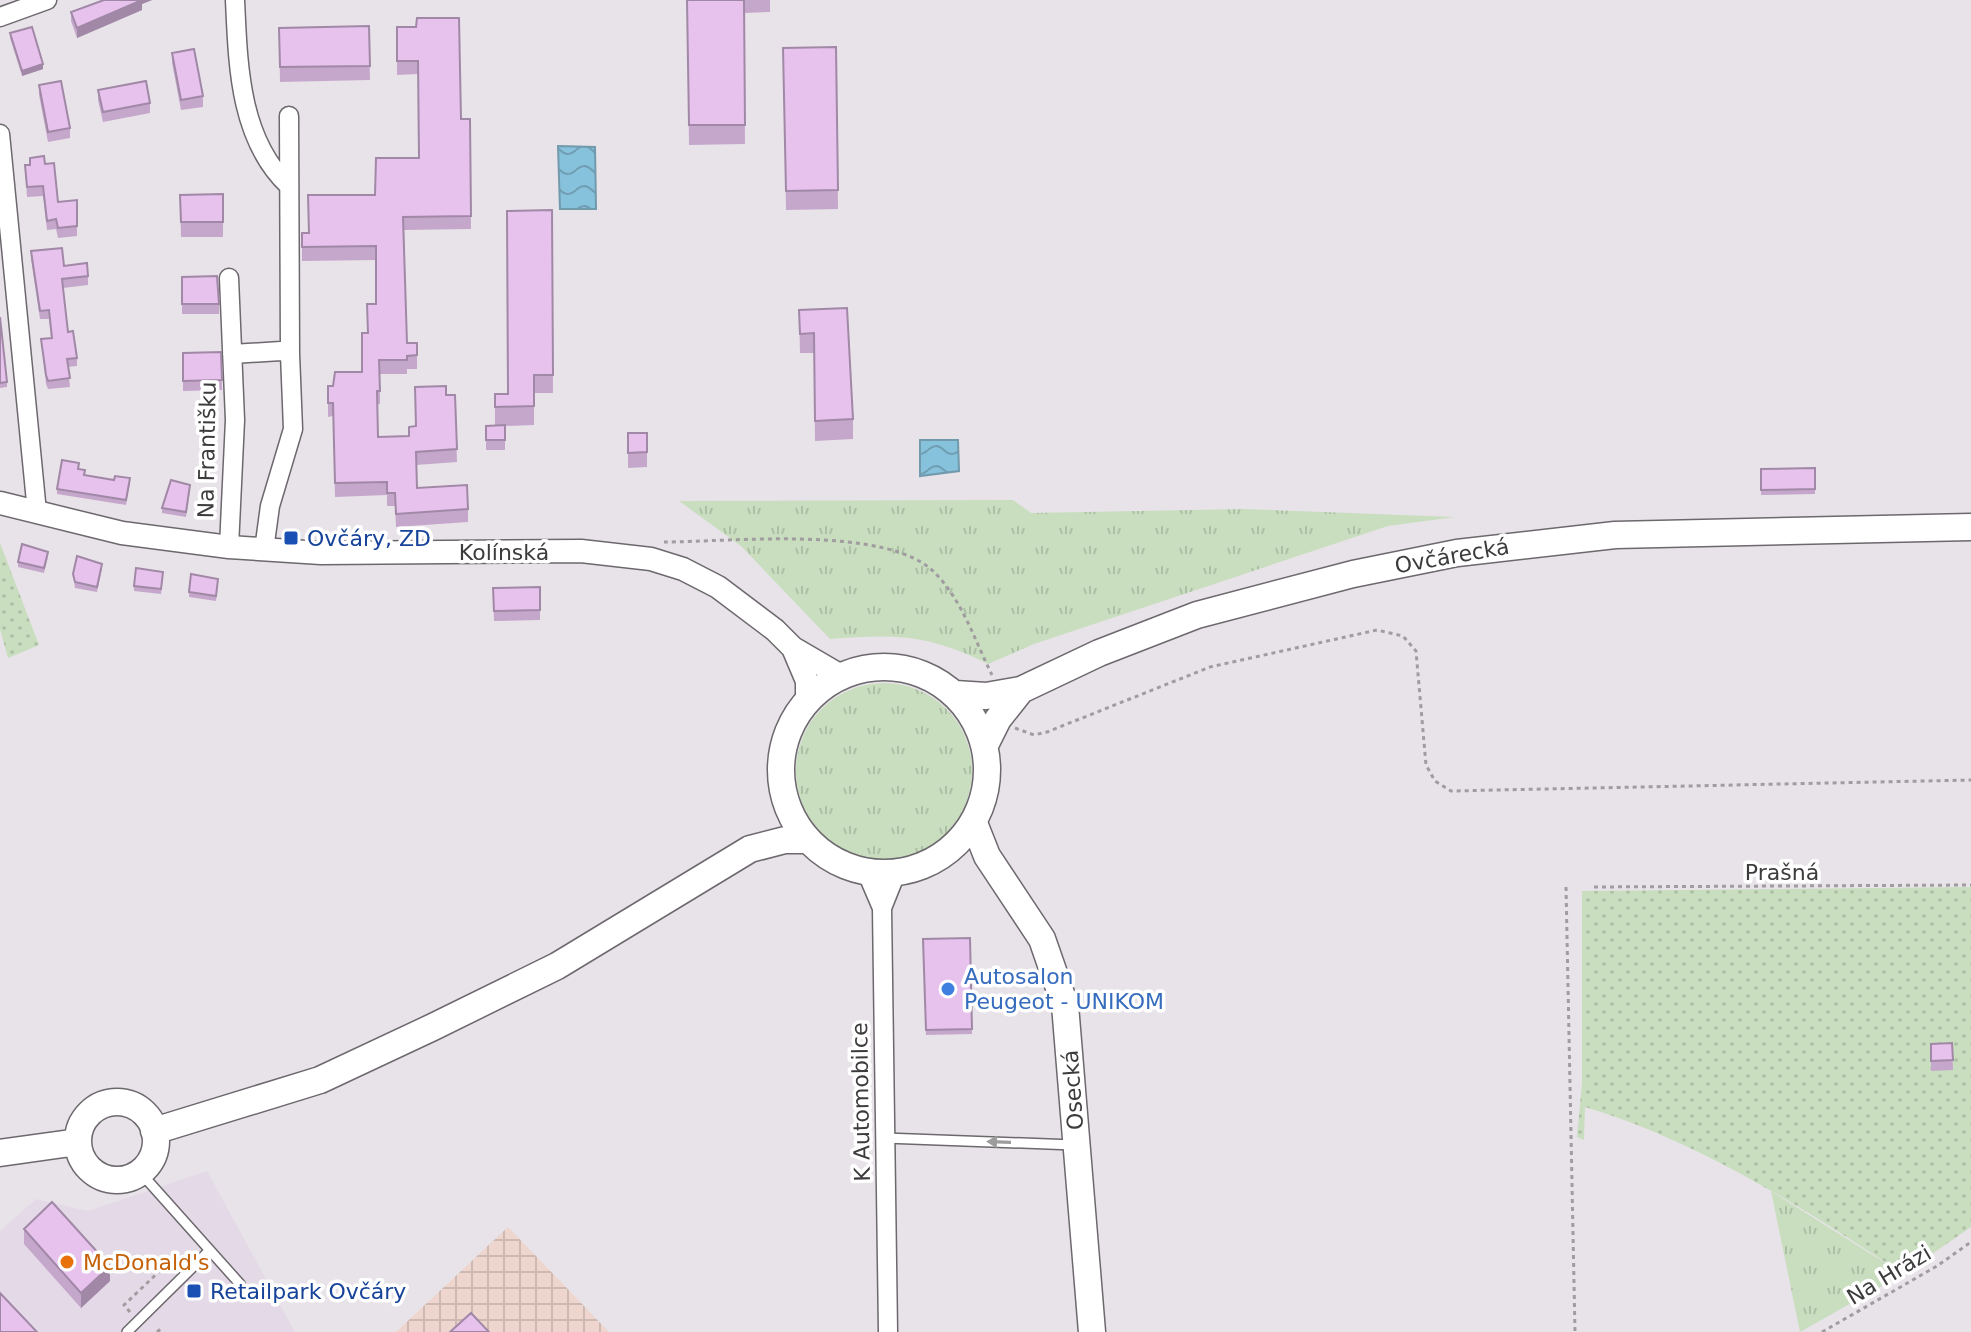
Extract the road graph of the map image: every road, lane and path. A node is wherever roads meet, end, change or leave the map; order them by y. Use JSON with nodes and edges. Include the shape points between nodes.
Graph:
{"nodes":[{"id":1,"x":47,"y":0,"type":"edge"},
{"id":2,"x":235,"y":0,"type":"edge"},
{"id":3,"x":0,"y":17,"type":"edge"},
{"id":4,"x":289,"y":116,"type":"dead end"},
{"id":5,"x":0,"y":134,"type":"edge"},
{"id":6,"x":289,"y":186,"type":"junction"},
{"id":7,"x":229,"y":278,"type":"dead end"},
{"id":8,"x":232,"y":354,"type":"junction"},
{"id":9,"x":290,"y":354,"type":"junction"},
{"id":10,"x":0,"y":503,"type":"edge"},
{"id":11,"x":37,"y":512,"type":"junction"},
{"id":12,"x":1971,"y":527,"type":"edge"},
{"id":13,"x":656,"y":542,"type":"dead end"},
{"id":14,"x":229,"y":547,"type":"junction"},
{"id":15,"x":264,"y":550,"type":"junction"},
{"id":16,"x":793,"y":648,"type":"junction"},
{"id":17,"x":841,"y":676,"type":"junction"},
{"id":18,"x":1021,"y":690,"type":"junction"},
{"id":19,"x":955,"y":694,"type":"junction"},
{"id":20,"x":986,"y":696,"type":"junction"},
{"id":21,"x":807,"y":700,"type":"junction"},
{"id":22,"x":998,"y":719,"type":"junction"},
{"id":23,"x":985,"y":745,"type":"junction"},
{"id":24,"x":1971,"y":780,"type":"edge"},
{"id":25,"x":783,"y":792,"type":"junction"},
{"id":26,"x":974,"y":823,"type":"junction"},
{"id":27,"x":808,"y":840,"type":"junction"},
{"id":28,"x":750,"y":849,"type":"junction"},
{"id":29,"x":946,"y":854,"type":"junction"},
{"id":30,"x":998,"y":872,"type":"junction"},
{"id":31,"x":867,"y":873,"type":"junction"},
{"id":32,"x":896,"y":873,"type":"junction"},
{"id":33,"x":1971,"y":885,"type":"edge"},
{"id":34,"x":1566,"y":887,"type":"dead end"},
{"id":35,"x":1594,"y":887,"type":"dead end"},
{"id":36,"x":882,"y":908,"type":"junction"},
{"id":37,"x":154,"y":1131,"type":"junction"},
{"id":38,"x":885,"y":1138,"type":"junction"},
{"id":39,"x":78,"y":1142,"type":"junction"},
{"id":40,"x":1077,"y":1146,"type":"junction"},
{"id":41,"x":0,"y":1153,"type":"edge"},
{"id":42,"x":140,"y":1172,"type":"junction"},
{"id":43,"x":1971,"y":1242,"type":"edge"},
{"id":44,"x":209,"y":1251,"type":"junction"},
{"id":45,"x":240,"y":1284,"type":"dead end"},
{"id":46,"x":162,"y":1328,"type":"dead end"},
{"id":47,"x":127,"y":1332,"type":"edge"},
{"id":48,"x":157,"y":1332,"type":"edge"},
{"id":49,"x":888,"y":1332,"type":"edge"},
{"id":50,"x":1092,"y":1332,"type":"edge"},
{"id":51,"x":1575,"y":1332,"type":"edge"},
{"id":52,"x":1822,"y":1332,"type":"edge"}],
"edges":[{"from":1,"to":3,"type":"street"},
{"from":2,"to":6,"type":"street","via":[[240,91],[276,174]]},
{"from":4,"to":6,"type":"street"},
{"from":5,"to":11,"type":"street"},
{"from":6,"to":9,"type":"street"},
{"from":7,"to":8,"type":"street","name":"Na Františku"},
{"from":8,"to":9,"type":"street","name":"Na Františku"},
{"from":8,"to":14,"type":"street","name":"Na Františku","via":[[235,420]]},
{"from":9,"to":15,"type":"street","via":[[293,429],[270,506]]},
{"from":10,"to":11,"type":"street","name":"Kolínská"},
{"from":11,"to":14,"type":"street","name":"Kolínská","via":[[122,533]]},
{"from":12,"to":18,"type":"main road","name":"Ovčárecká","via":[[1615,535],[1457,553],[1197,615]]},
{"from":13,"to":20,"type":"path","via":[[852,540],[901,552],[935,572],[967,620],[993,676]]},
{"from":14,"to":15,"type":"street","name":"Kolínská"},
{"from":15,"to":16,"type":"street","name":"Kolínská","via":[[581,551],[651,559],[718,587]]},
{"from":16,"to":17,"type":"street","name":"Kolínská"},
{"from":16,"to":21,"type":"street","name":"Kolínská","via":[[807,681]]},
{"from":17,"to":19,"type":"main road","via":[[888,666],[924,675]]},
{"from":17,"to":21,"type":"main road"},
{"from":18,"to":20,"type":"main road","name":"Ovčárecká"},
{"from":18,"to":22,"type":"main road"},
{"from":19,"to":20,"type":"main road","name":"Ovčárecká"},
{"from":19,"to":23,"type":"main road","via":[[974,717]]},
{"from":21,"to":25,"type":"main road","via":[[784,743]]},
{"from":22,"to":23,"type":"main road"},
{"from":22,"to":24,"type":"path","via":[[1034,735],[1079,722],[1210,667],[1377,630],[1403,636],[1416,651],[1426,765],[1435,781],[1451,791]]},
{"from":23,"to":26,"type":"main road","via":[[987,785]]},
{"from":25,"to":27,"type":"main road","via":[[792,818]]},
{"from":25,"to":28,"type":"main road","via":[[773,819]]},
{"from":26,"to":29,"type":"main road"},
{"from":26,"to":30,"type":"main road","name":"Osecká"},
{"from":27,"to":28,"type":"main road"},
{"from":27,"to":31,"type":"main road","via":[[835,861]]},
{"from":28,"to":37,"type":"main road","via":[[557,966],[433,1027],[320,1080]]},
{"from":29,"to":30,"type":"main road"},
{"from":29,"to":32,"type":"main road"},
{"from":30,"to":40,"type":"main road","name":"Osecká","via":[[1037,930],[1060,985],[1070,1034]]},
{"from":31,"to":32,"type":"main road"},
{"from":31,"to":36,"type":"street"},
{"from":32,"to":36,"type":"street","name":"K Automobilce"},
{"from":33,"to":35,"type":"path","name":"Prašná"},
{"from":34,"to":51,"type":"path"},
{"from":36,"to":38,"type":"street","name":"K Automobilce"},
{"from":37,"to":39,"type":"main road","via":[[141,1110],[105,1103],[85,1118]]},
{"from":37,"to":42,"type":"main road","via":[[154,1154]]},
{"from":40,"to":38,"type":"lane","one_way":true},
{"from":38,"to":49,"type":"street","name":"K Automobilce"},
{"from":39,"to":41,"type":"main road"},
{"from":39,"to":42,"type":"main road","via":[[86,1165],[105,1178],[129,1178]]},
{"from":40,"to":50,"type":"main road","name":"Osecká"},
{"from":42,"to":44,"type":"lane"},
{"from":43,"to":52,"type":"path","name":"Na Hrázi"},
{"from":44,"to":45,"type":"lane"},
{"from":44,"to":47,"type":"lane"},
{"from":46,"to":48,"type":"path"}]}
